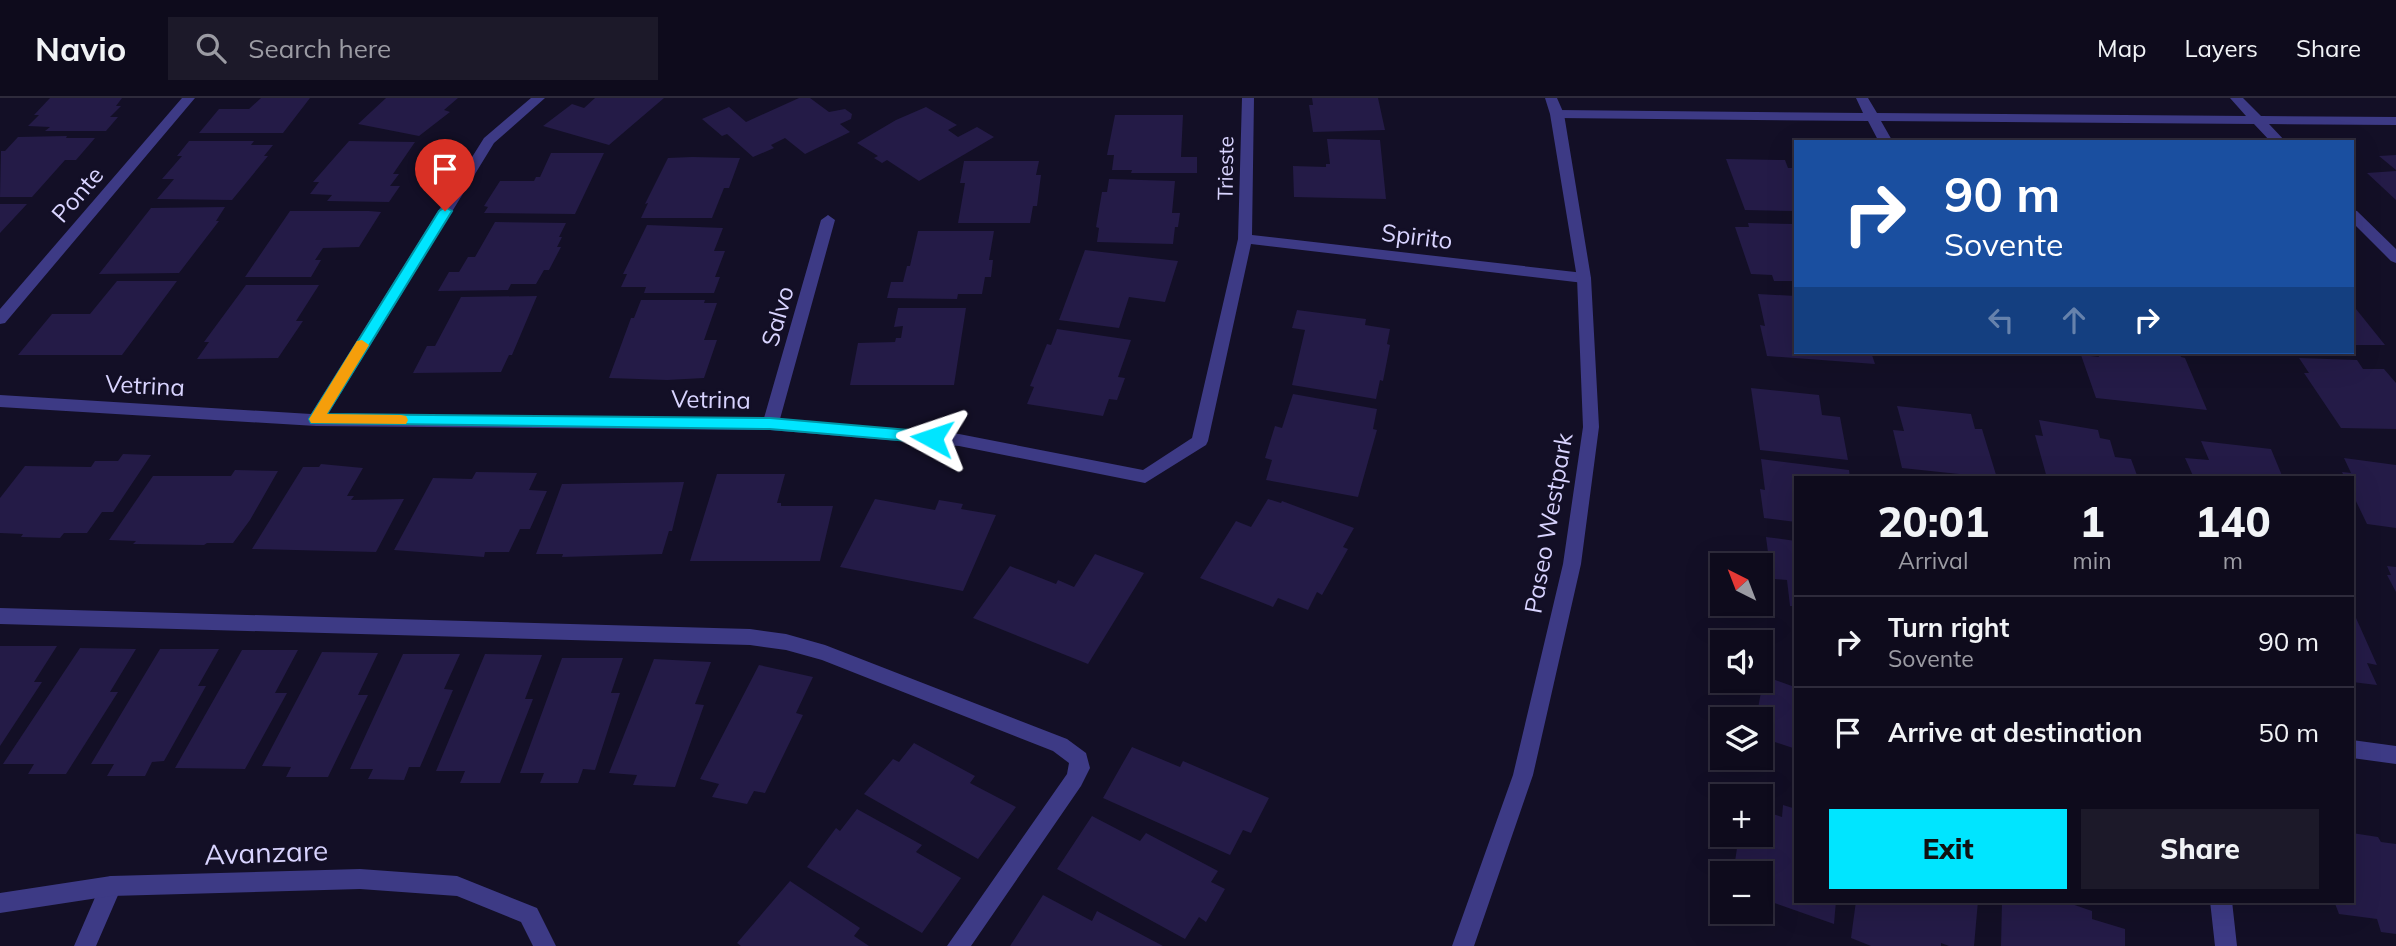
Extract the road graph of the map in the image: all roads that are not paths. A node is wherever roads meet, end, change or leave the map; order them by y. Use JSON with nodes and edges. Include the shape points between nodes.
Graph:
{"nodes":[{"id":1,"x":189,"y":98,"type":"edge"},
{"id":2,"x":539,"y":98,"type":"edge"},
{"id":3,"x":1248,"y":98,"type":"edge"},
{"id":4,"x":1550,"y":98,"type":"edge"},
{"id":5,"x":1862,"y":98,"type":"edge"},
{"id":6,"x":2236,"y":98,"type":"edge"},
{"id":7,"x":1558,"y":114,"type":"junction"},
{"id":8,"x":1873,"y":114,"type":"junction"},
{"id":9,"x":2258,"y":121,"type":"junction"},
{"id":10,"x":2396,"y":121,"type":"edge"},
{"id":11,"x":1885,"y":140,"type":"edge"},
{"id":12,"x":2277,"y":140,"type":"edge"},
{"id":13,"x":2354,"y":216,"type":"edge"},
{"id":14,"x":828,"y":220,"type":"dead end"},
{"id":15,"x":1245,"y":239,"type":"junction"},
{"id":16,"x":2396,"y":258,"type":"edge"},
{"id":17,"x":1584,"y":278,"type":"junction"},
{"id":18,"x":0,"y":319,"type":"edge"},
{"id":19,"x":0,"y":401,"type":"edge"},
{"id":20,"x":316,"y":419,"type":"junction"},
{"id":21,"x":770,"y":424,"type":"junction"},
{"id":22,"x":0,"y":616,"type":"edge"},
{"id":23,"x":2354,"y":749,"type":"edge"},
{"id":24,"x":2396,"y":755,"type":"edge"},
{"id":25,"x":111,"y":886,"type":"junction"},
{"id":26,"x":2221,"y":903,"type":"edge"},
{"id":27,"x":0,"y":904,"type":"edge"},
{"id":28,"x":85,"y":946,"type":"edge"},
{"id":29,"x":544,"y":946,"type":"edge"},
{"id":30,"x":958,"y":946,"type":"edge"},
{"id":31,"x":1463,"y":946,"type":"edge"},
{"id":32,"x":2226,"y":946,"type":"edge"}],
"edges":[{"from":1,"to":18,"type":"street","name":"Ponte"},
{"from":2,"to":20,"type":"street","via":[[489,141]]},
{"from":3,"to":15,"type":"street","name":"Trieste"},
{"from":4,"to":7,"type":"street","name":"Paseo Westpark"},
{"from":5,"to":8,"type":"street"},
{"from":6,"to":9,"type":"street"},
{"from":7,"to":8,"type":"street"},
{"from":7,"to":17,"type":"street","name":"Paseo Westpark"},
{"from":8,"to":9,"type":"street"},
{"from":8,"to":11,"type":"street"},
{"from":9,"to":10,"type":"street"},
{"from":9,"to":12,"type":"street"},
{"from":13,"to":16,"type":"street"},
{"from":14,"to":21,"type":"street","name":"Salvo"},
{"from":15,"to":17,"type":"street","name":"Spirito"},
{"from":15,"to":21,"type":"street","name":"Vetrina","via":[[1200,441],[1145,477],[959,440]]},
{"from":17,"to":31,"type":"street","name":"Paseo Westpark","via":[[1591,427],[1573,564],[1523,775]]},
{"from":19,"to":20,"type":"street","name":"Vetrina"},
{"from":20,"to":21,"type":"street","name":"Vetrina"},
{"from":22,"to":30,"type":"street","via":[[750,637],[825,653],[1060,745],[1079,759],[1074,780]]},
{"from":23,"to":24,"type":"street"},
{"from":25,"to":27,"type":"street","name":"Avanzare"},
{"from":25,"to":28,"type":"street"},
{"from":25,"to":29,"type":"street","name":"Avanzare","via":[[360,879],[457,886],[529,915]]},
{"from":26,"to":32,"type":"street"}]}
